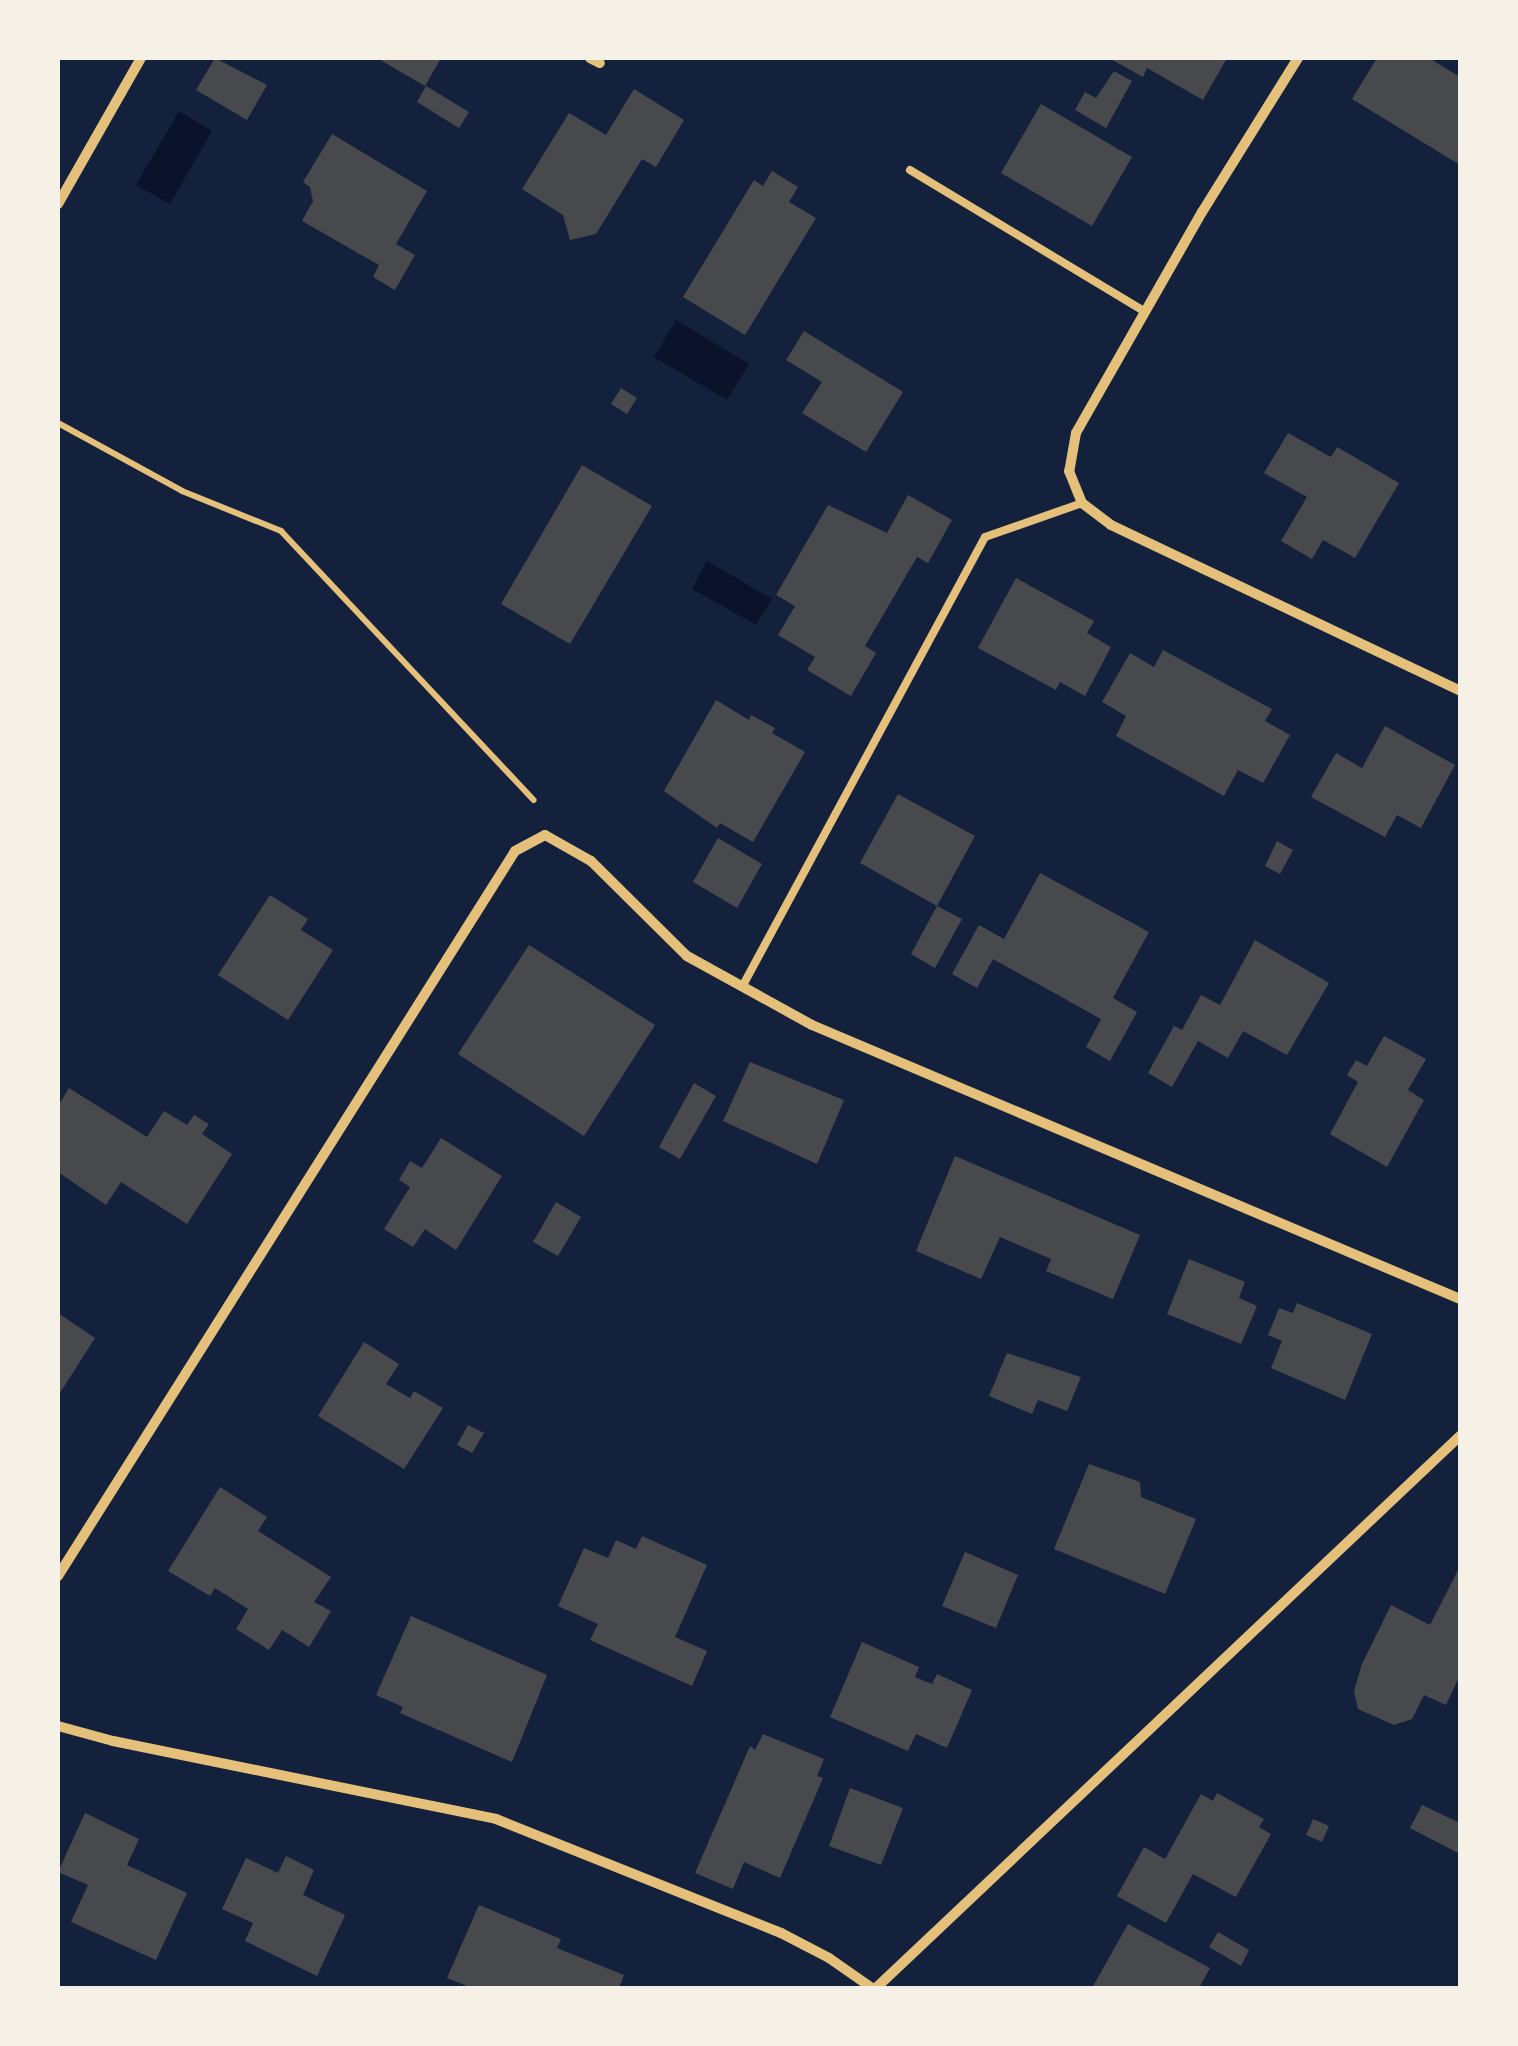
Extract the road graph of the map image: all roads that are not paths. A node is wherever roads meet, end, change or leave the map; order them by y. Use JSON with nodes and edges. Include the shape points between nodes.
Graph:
{"nodes":[{"id":1,"x":141,"y":58,"type":"edge"},
{"id":2,"x":1298,"y":58,"type":"edge"},
{"id":3,"x":910,"y":170,"type":"dead end"},
{"id":4,"x":58,"y":204,"type":"edge"},
{"id":5,"x":1146,"y":312,"type":"junction"},
{"id":6,"x":1082,"y":503,"type":"junction"},
{"id":7,"x":1460,"y":690,"type":"edge"},
{"id":8,"x":742,"y":987,"type":"junction"},
{"id":9,"x":1460,"y":1299,"type":"edge"},
{"id":10,"x":1460,"y":1436,"type":"edge"},
{"id":11,"x":58,"y":1576,"type":"edge"},
{"id":12,"x":58,"y":1726,"type":"edge"},
{"id":13,"x":874,"y":1988,"type":"edge"}],
"edges":[{"from":1,"to":4,"type":"street"},
{"from":2,"to":5,"type":"street"},
{"from":3,"to":5,"type":"lane"},
{"from":5,"to":6,"type":"street","via":[[1076,433],[1070,471]]},
{"from":6,"to":7,"type":"street","via":[[1112,525]]},
{"from":6,"to":8,"type":"lane","via":[[985,537]]},
{"from":8,"to":9,"type":"street","via":[[812,1025]]},
{"from":8,"to":11,"type":"street","via":[[687,956],[591,861],[545,835],[515,851]]},
{"from":10,"to":13,"type":"street"},
{"from":12,"to":13,"type":"street","via":[[496,1820],[781,1933]]}]}
